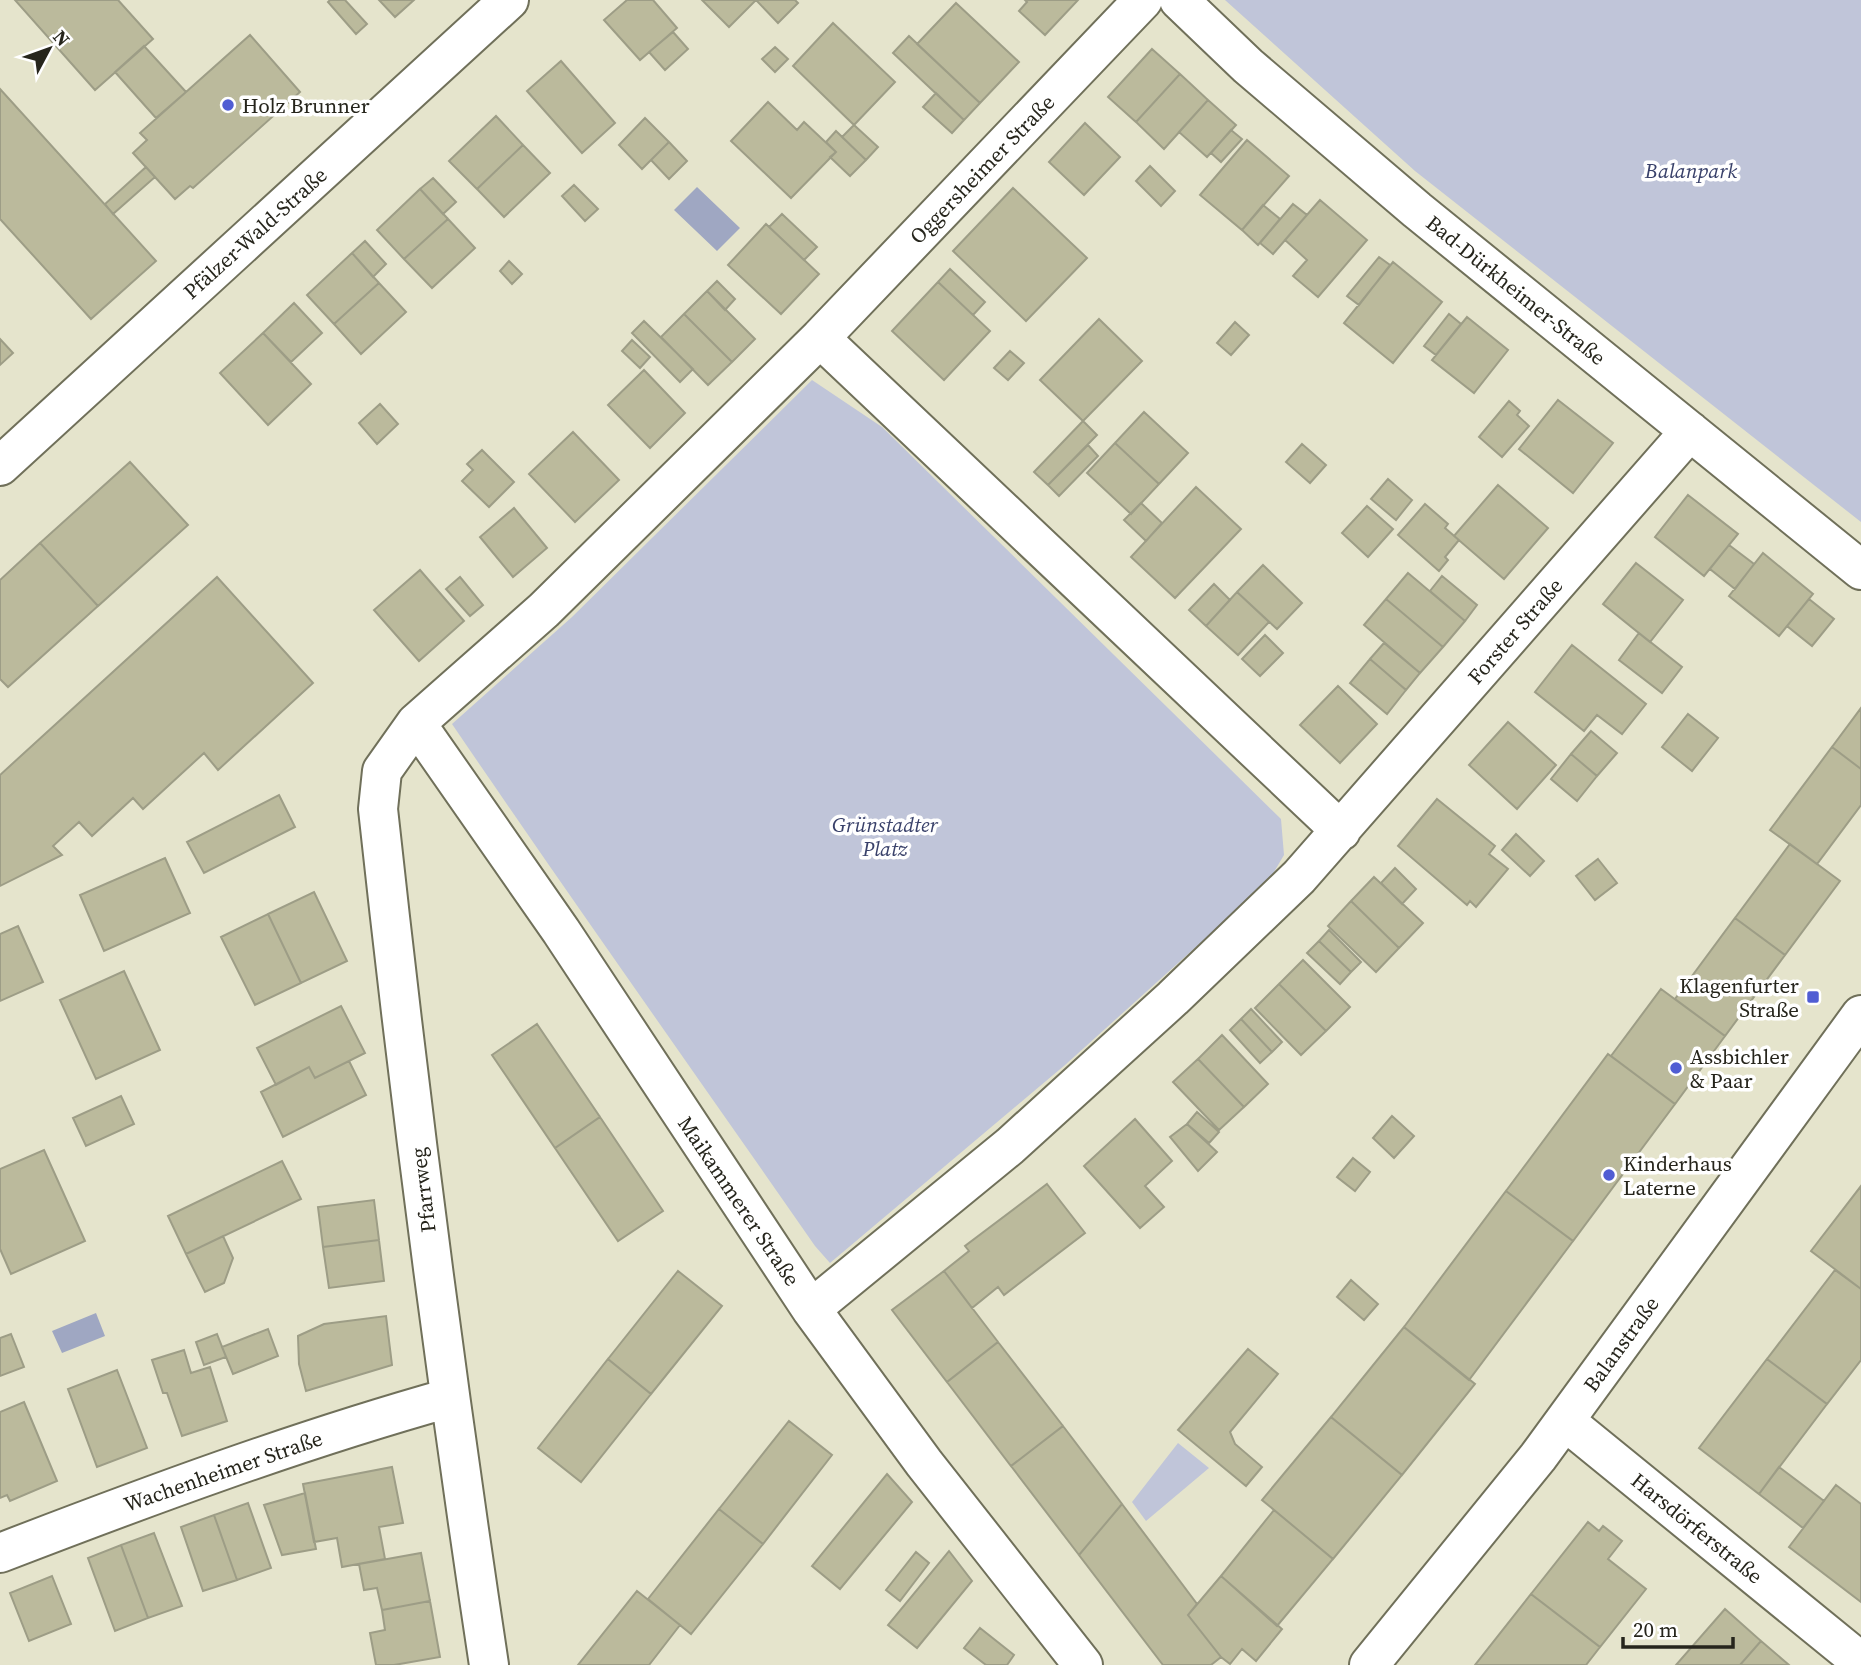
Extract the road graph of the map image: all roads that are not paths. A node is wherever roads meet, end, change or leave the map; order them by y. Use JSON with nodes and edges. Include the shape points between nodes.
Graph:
{"nodes":[{"id":1,"x":509,"y":0,"type":"edge"},
{"id":2,"x":1143,"y":0,"type":"edge"},
{"id":3,"x":1179,"y":0,"type":"edge"},
{"id":4,"x":820,"y":338,"type":"junction"},
{"id":5,"x":1689,"y":431,"type":"junction"},
{"id":6,"x":0,"y":466,"type":"edge"},
{"id":7,"x":1861,"y":570,"type":"edge"},
{"id":8,"x":416,"y":723,"type":"junction"},
{"id":9,"x":1341,"y":831,"type":"junction"},
{"id":10,"x":1861,"y":1015,"type":"edge"},
{"id":11,"x":811,"y":1309,"type":"junction"},
{"id":12,"x":449,"y":1398,"type":"junction"},
{"id":13,"x":1565,"y":1421,"type":"junction"},
{"id":14,"x":0,"y":1553,"type":"edge"},
{"id":15,"x":1861,"y":1662,"type":"edge"},
{"id":16,"x":489,"y":1665,"type":"edge"},
{"id":17,"x":1083,"y":1665,"type":"edge"},
{"id":18,"x":1369,"y":1665,"type":"edge"}],
"edges":[{"from":1,"to":6,"type":"street","name":"Pfälzer-Wald-Straße"},
{"from":2,"to":4,"type":"street","name":"Oggersheimer Straße"},
{"from":3,"to":5,"type":"street","name":"Bad-Dürkheimer-Straße","via":[[1417,210]]},
{"from":4,"to":8,"type":"street","via":[[544,610]]},
{"from":4,"to":9,"type":"street"},
{"from":5,"to":7,"type":"street","name":"Bad-Dürkheimer-Straße"},
{"from":5,"to":9,"type":"street","name":"Forster Straße"},
{"from":8,"to":11,"type":"street","name":"Maikammerer Straße","via":[[561,931]]},
{"from":8,"to":12,"type":"street","name":"Pfarrweg","via":[[382,771],[378,809]]},
{"from":9,"to":11,"type":"street","via":[[1173,998],[1010,1146]]},
{"from":10,"to":13,"type":"street","name":"Balanstraße"},
{"from":11,"to":17,"type":"street","name":"Maikammerer Straße","via":[[924,1463]]},
{"from":12,"to":14,"type":"street","name":"Wachenheimer Straße","via":[[340,1430]]},
{"from":12,"to":16,"type":"street","name":"Pfarrweg"},
{"from":13,"to":15,"type":"street","name":"Harsdörferstraße"},
{"from":13,"to":18,"type":"street","name":"Balanstraße"}]}
